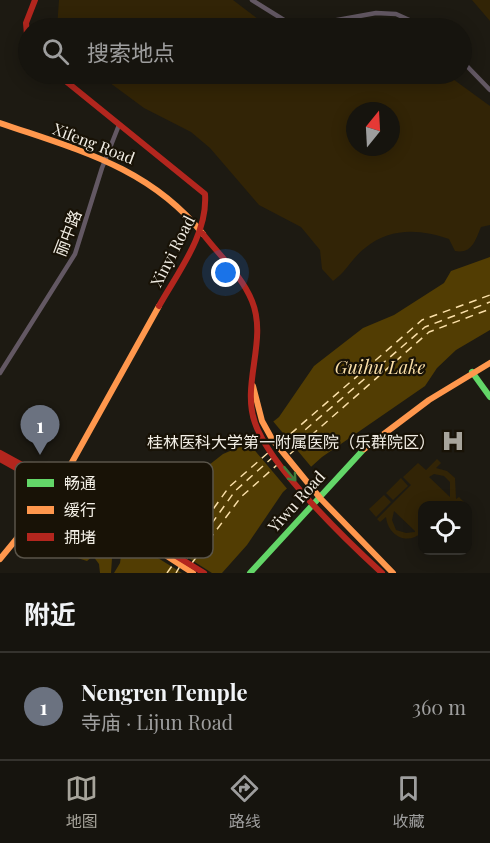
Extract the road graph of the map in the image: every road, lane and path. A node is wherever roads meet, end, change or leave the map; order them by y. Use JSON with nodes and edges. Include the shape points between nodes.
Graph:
{"nodes":[{"id":1,"x":35,"y":0,"type":"edge"},
{"id":2,"x":252,"y":0,"type":"edge"},
{"id":3,"x":28,"y":18,"type":"edge"},
{"id":4,"x":281,"y":18,"type":"edge"},
{"id":5,"x":348,"y":18,"type":"edge"},
{"id":6,"x":405,"y":18,"type":"edge"},
{"id":7,"x":472,"y":71,"type":"edge"},
{"id":8,"x":69,"y":84,"type":"edge"},
{"id":9,"x":490,"y":90,"type":"edge"},
{"id":10,"x":0,"y":123,"type":"edge"},
{"id":11,"x":119,"y":125,"type":"junction"},
{"id":12,"x":105,"y":160,"type":"junction"},
{"id":13,"x":200,"y":231,"type":"junction"},
{"id":14,"x":490,"y":363,"type":"edge"},
{"id":15,"x":472,"y":372,"type":"junction"},
{"id":16,"x":0,"y":373,"type":"edge"},
{"id":17,"x":253,"y":386,"type":"junction"},
{"id":18,"x":490,"y":397,"type":"edge"},
{"id":19,"x":0,"y":453,"type":"edge"},
{"id":20,"x":0,"y":459,"type":"edge"},
{"id":21,"x":15,"y":462,"type":"edge"},
{"id":22,"x":71,"y":462,"type":"edge"},
{"id":23,"x":15,"y":466,"type":"edge"},
{"id":24,"x":317,"y":500,"type":"junction"},
{"id":25,"x":15,"y":540,"type":"edge"},
{"id":26,"x":172,"y":558,"type":"edge"},
{"id":27,"x":179,"y":558,"type":"edge"},
{"id":28,"x":0,"y":559,"type":"edge"},
{"id":29,"x":193,"y":573,"type":"edge"},
{"id":30,"x":204,"y":573,"type":"edge"},
{"id":31,"x":250,"y":573,"type":"edge"},
{"id":32,"x":255,"y":573,"type":"edge"},
{"id":33,"x":382,"y":573,"type":"edge"},
{"id":34,"x":393,"y":573,"type":"edge"}],
"edges":[{"from":1,"to":3,"type":"main road"},
{"from":2,"to":4,"type":"street"},
{"from":5,"to":6,"type":"street","via":[[376,13]]},
{"from":7,"to":9,"type":"street"},
{"from":8,"to":11,"type":"main road","name":"Xinyi Road"},
{"from":10,"to":12,"type":"main road","name":"Xifeng Road"},
{"from":11,"to":12,"type":"street","name":"丽中路"},
{"from":11,"to":13,"type":"main road","name":"Xinyi Road","via":[[205,194],[206,210]]},
{"from":12,"to":13,"type":"main road","name":"Xifeng Road","via":[[152,184]]},
{"from":12,"to":16,"type":"street","name":"丽中路","via":[[75,254]]},
{"from":13,"to":17,"type":"main road","name":"Xifeng Road","via":[[252,299],[256,321]]},
{"from":13,"to":22,"type":"main road","name":"Xinyi Road"},
{"from":14,"to":15,"type":"main road","name":"Yiwu Road"},
{"from":15,"to":18,"type":"main road"},
{"from":15,"to":24,"type":"main road","name":"Yiwu Road","via":[[364,449]]},
{"from":17,"to":24,"type":"main road","via":[[262,421],[272,439],[309,483]]},
{"from":17,"to":24,"type":"main road","one_way":true,"via":[[250,402],[265,444],[302,489]]},
{"from":19,"to":21,"type":"main road"},
{"from":20,"to":23,"type":"main road"},
{"from":24,"to":31,"type":"main road","name":"Yiwu Road"},
{"from":24,"to":32,"type":"main road","name":"Yiwu Road"},
{"from":24,"to":33,"type":"main road"},
{"from":24,"to":34,"type":"main road"},
{"from":25,"to":28,"type":"main road","name":"Xinyi Road"},
{"from":26,"to":29,"type":"main road"},
{"from":27,"to":30,"type":"main road"}]}
